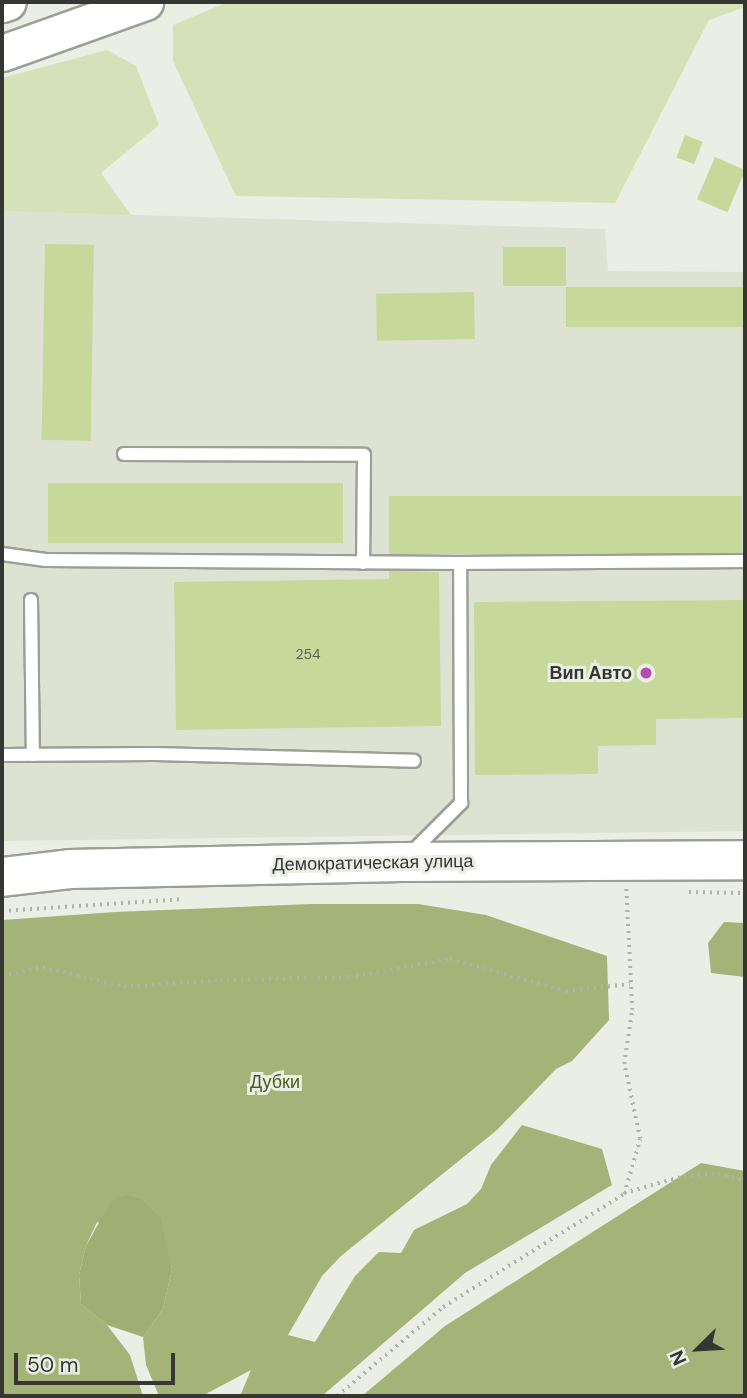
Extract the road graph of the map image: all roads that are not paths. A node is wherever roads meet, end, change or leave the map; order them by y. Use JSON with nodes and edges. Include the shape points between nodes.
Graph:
{"nodes":[{"id":1,"x":8,"y":2,"type":"edge"},
{"id":2,"x":145,"y":2,"type":"edge"},
{"id":3,"x":2,"y":4,"type":"edge"},
{"id":4,"x":83,"y":13,"type":"edge"},
{"id":5,"x":2,"y":53,"type":"edge"},
{"id":6,"x":124,"y":454,"type":"dead end"},
{"id":7,"x":2,"y":554,"type":"edge"},
{"id":8,"x":745,"y":561,"type":"edge"},
{"id":9,"x":363,"y":563,"type":"junction"},
{"id":10,"x":460,"y":563,"type":"junction"},
{"id":11,"x":31,"y":600,"type":"dead end"},
{"id":12,"x":2,"y":755,"type":"edge"},
{"id":13,"x":33,"y":755,"type":"junction"},
{"id":14,"x":414,"y":761,"type":"dead end"},
{"id":15,"x":745,"y":860,"type":"edge"},
{"id":16,"x":402,"y":862,"type":"junction"},
{"id":17,"x":2,"y":877,"type":"edge"}],
"edges":[{"from":1,"to":3,"type":"main road"},
{"from":2,"to":4,"type":"main road"},
{"from":4,"to":5,"type":"main road"},
{"from":6,"to":9,"type":"lane","via":[[364,455]]},
{"from":7,"to":9,"type":"lane","via":[[46,560]]},
{"from":8,"to":10,"type":"lane"},
{"from":9,"to":10,"type":"lane"},
{"from":10,"to":16,"type":"lane","via":[[461,803]]},
{"from":11,"to":13,"type":"lane"},
{"from":12,"to":13,"type":"lane"},
{"from":13,"to":14,"type":"lane"},
{"from":15,"to":16,"type":"main road","name":"Демократическая улица","via":[[626,884]]},
{"from":16,"to":17,"type":"main road","name":"Демократическая улица","via":[[70,869]]}]}
